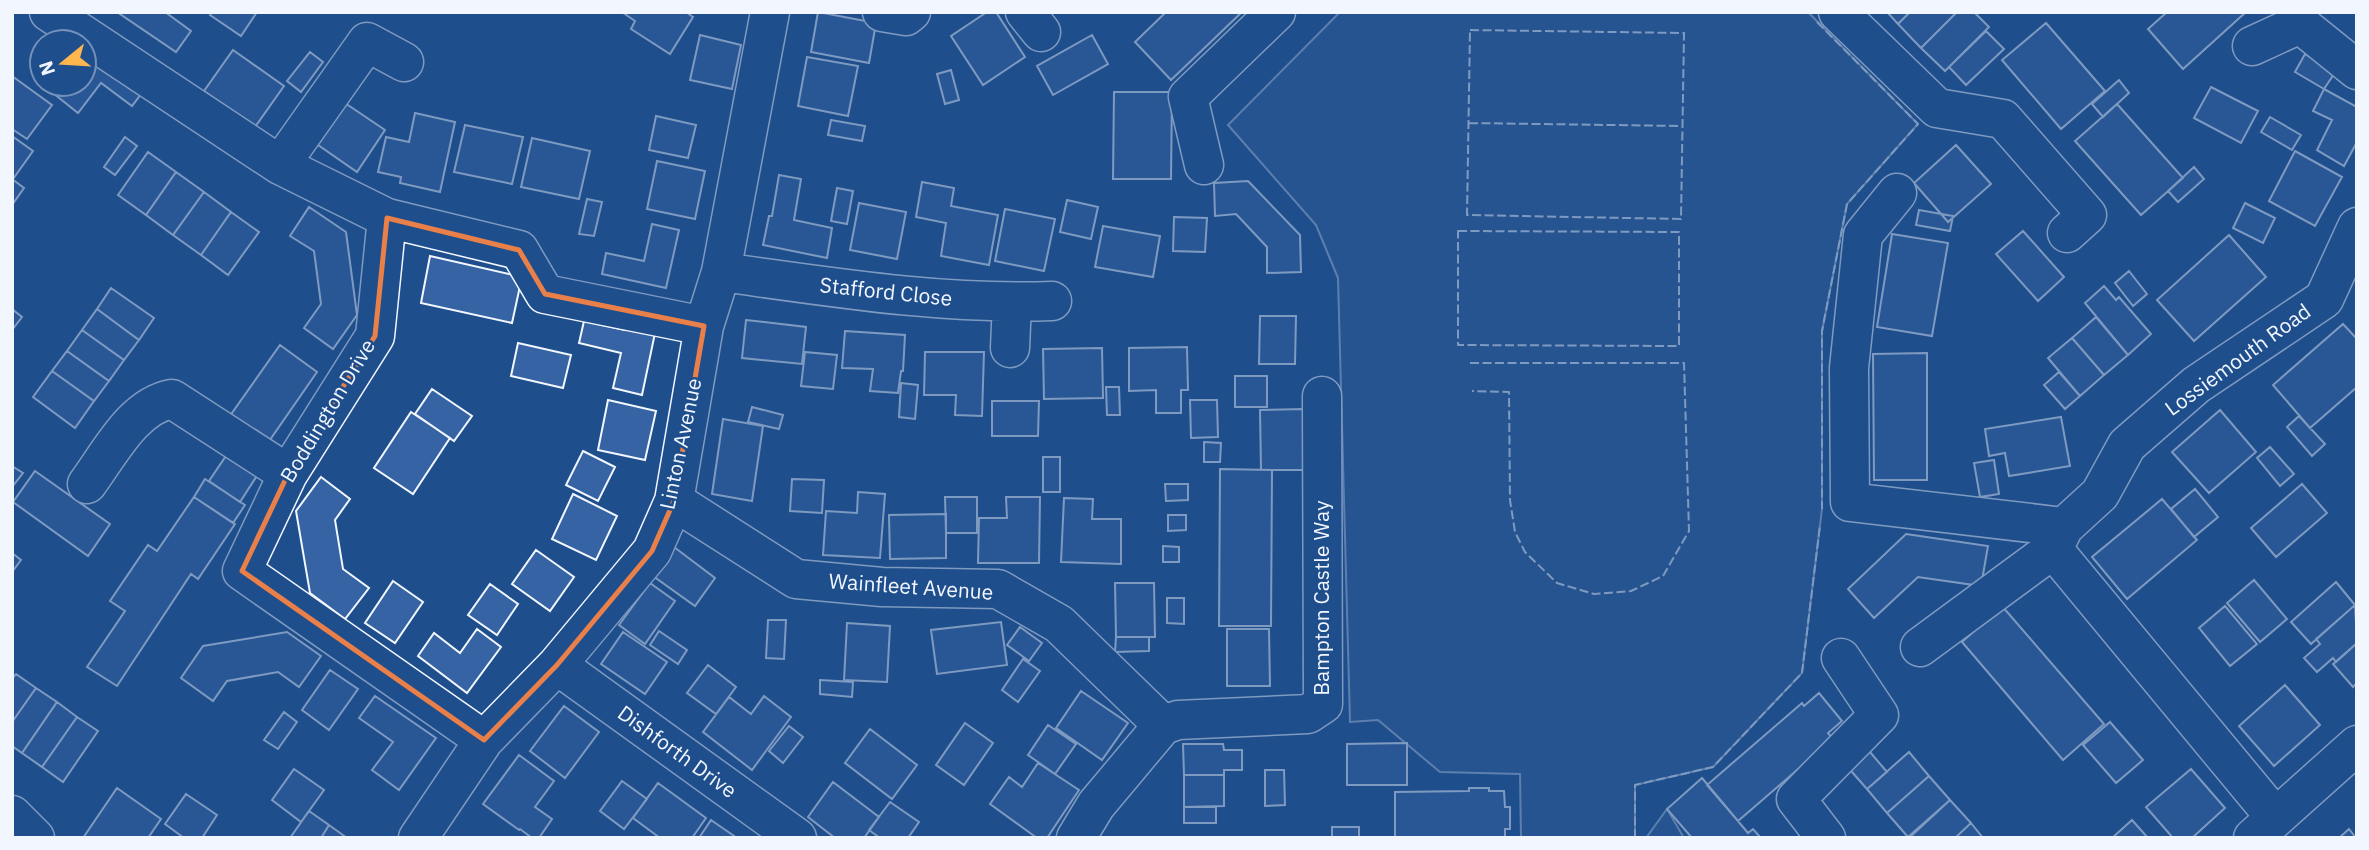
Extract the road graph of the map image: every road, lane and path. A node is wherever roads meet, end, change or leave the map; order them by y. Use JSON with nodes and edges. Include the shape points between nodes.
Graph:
{"nodes":[{"id":1,"x":49,"y":12,"type":"edge"},
{"id":2,"x":770,"y":12,"type":"edge"},
{"id":3,"x":882,"y":12,"type":"edge"},
{"id":4,"x":911,"y":12,"type":"edge"},
{"id":5,"x":1276,"y":12,"type":"edge"},
{"id":6,"x":1838,"y":12,"type":"edge"},
{"id":7,"x":2252,"y":46,"type":"dead end"},
{"id":8,"x":404,"y":62,"type":"dead end"},
{"id":9,"x":2357,"y":69,"type":"edge"},
{"id":10,"x":280,"y":165,"type":"junction"},
{"id":11,"x":1203,"y":165,"type":"dead end"},
{"id":12,"x":1897,"y":193,"type":"dead end"},
{"id":13,"x":387,"y":218,"type":"junction"},
{"id":14,"x":2357,"y":227,"type":"edge"},
{"id":15,"x":2067,"y":233,"type":"dead end"},
{"id":16,"x":721,"y":272,"type":"junction"},
{"id":17,"x":1052,"y":301,"type":"dead end"},
{"id":18,"x":1012,"y":302,"type":"junction"},
{"id":19,"x":704,"y":327,"type":"junction"},
{"id":20,"x":1010,"y":348,"type":"dead end"},
{"id":21,"x":1322,"y":397,"type":"dead end"},
{"id":22,"x":288,"y":474,"type":"junction"},
{"id":23,"x":87,"y":484,"type":"dead end"},
{"id":24,"x":674,"y":501,"type":"junction"},
{"id":25,"x":2058,"y":538,"type":"junction"},
{"id":26,"x":1920,"y":647,"type":"dead end"},
{"id":27,"x":1841,"y":658,"type":"dead end"},
{"id":28,"x":557,"y":666,"type":"junction"},
{"id":29,"x":1163,"y":725,"type":"junction"},
{"id":30,"x":484,"y":740,"type":"junction"},
{"id":31,"x":2357,"y":745,"type":"edge"},
{"id":32,"x":12,"y":815,"type":"edge"},
{"id":33,"x":2264,"y":827,"type":"edge"},
{"id":34,"x":35,"y":838,"type":"edge"},
{"id":35,"x":418,"y":838,"type":"edge"},
{"id":36,"x":797,"y":838,"type":"edge"},
{"id":37,"x":1076,"y":838,"type":"edge"},
{"id":38,"x":1826,"y":838,"type":"edge"}],
"edges":[{"from":1,"to":10,"type":"street"},
{"from":2,"to":16,"type":"street","name":"Linton Avenue"},
{"from":3,"to":4,"type":"street","via":[[906,16]]},
{"from":5,"to":11,"type":"street","via":[[1188,97]]},
{"from":6,"to":15,"type":"street","via":[[1937,108],[2003,119],[2087,215]]},
{"from":7,"to":9,"type":"street","via":[[2300,24]]},
{"from":8,"to":10,"type":"street","via":[[368,42]]},
{"from":10,"to":13,"type":"street"},
{"from":12,"to":25,"type":"street","via":[[1863,235],[1849,368],[1850,502]]},
{"from":13,"to":19,"type":"street","via":[[519,250],[545,294]]},
{"from":13,"to":22,"type":"street","name":"Boddington Drive","via":[[375,336]]},
{"from":14,"to":25,"type":"street","name":"Lossiemouth Road","via":[[2324,299],[2196,385],[2127,445],[2100,494]]},
{"from":16,"to":18,"type":"street","name":"Stafford Close","via":[[907,297]]},
{"from":16,"to":19,"type":"street","name":"Linton Avenue"},
{"from":17,"to":18,"type":"street","name":"Stafford Close"},
{"from":18,"to":20,"type":"street"},
{"from":19,"to":24,"type":"street","name":"Linton Avenue"},
{"from":21,"to":29,"type":"street","name":"Bampton Castle Way","via":[[1324,704],[1308,714],[1178,720]]},
{"from":22,"to":23,"type":"street","via":[[172,399],[137,416]]},
{"from":22,"to":30,"type":"street","name":"Boddington Drive","via":[[242,571]]},
{"from":24,"to":28,"type":"street","name":"Linton Avenue","via":[[652,551]]},
{"from":24,"to":29,"type":"street","name":"Wainfleet Avenue","via":[[796,579],[882,587],[998,589],[1059,624]]},
{"from":25,"to":26,"type":"street","name":"Lossiemouth Road"},
{"from":25,"to":33,"type":"street"},
{"from":27,"to":38,"type":"street","via":[[1879,715],[1796,799]]},
{"from":28,"to":30,"type":"street","name":"Linton Avenue"},
{"from":28,"to":36,"type":"street","name":"Dishforth Drive"},
{"from":29,"to":37,"type":"street","via":[[1096,805]]},
{"from":30,"to":35,"type":"street","name":"Linton Avenue"},
{"from":31,"to":33,"type":"street"},
{"from":32,"to":34,"type":"street"}]}
